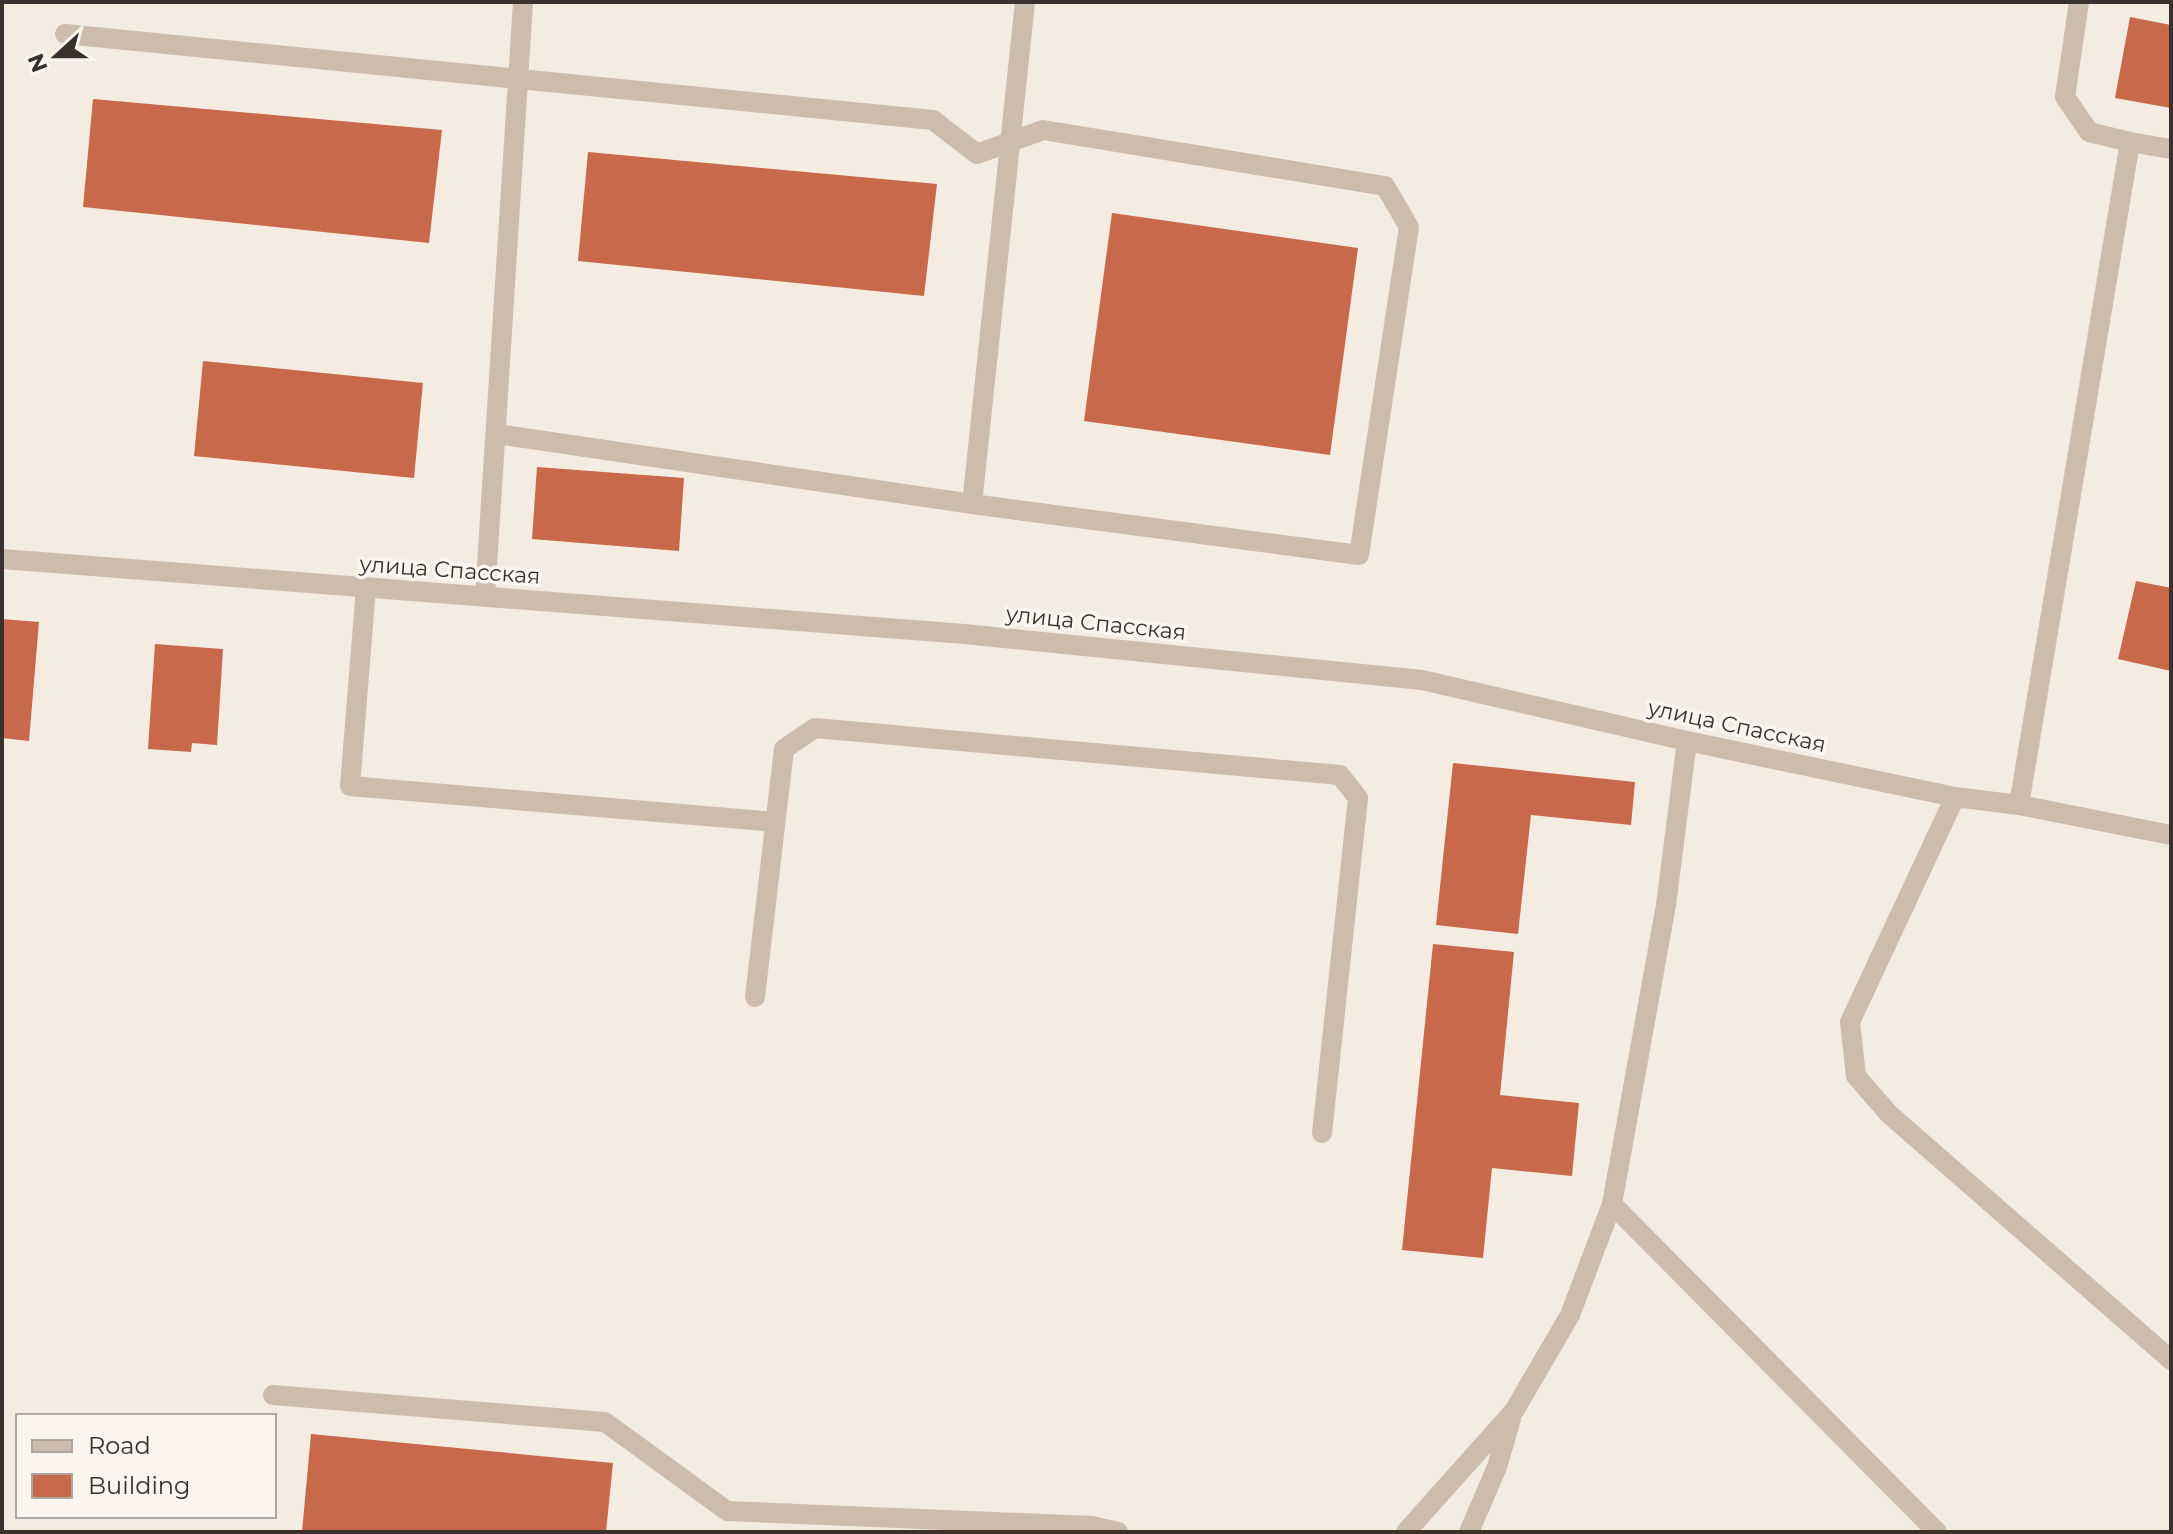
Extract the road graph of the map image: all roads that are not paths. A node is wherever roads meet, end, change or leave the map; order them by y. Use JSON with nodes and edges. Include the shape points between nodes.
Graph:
{"nodes":[{"id":1,"x":523,"y":2,"type":"edge"},
{"id":2,"x":1025,"y":2,"type":"edge"},
{"id":3,"x":2079,"y":2,"type":"edge"},
{"id":4,"x":65,"y":34,"type":"dead end"},
{"id":5,"x":518,"y":79,"type":"junction"},
{"id":6,"x":1011,"y":142,"type":"junction"},
{"id":7,"x":2130,"y":142,"type":"junction"},
{"id":8,"x":2171,"y":149,"type":"edge"},
{"id":9,"x":497,"y":434,"type":"junction"},
{"id":10,"x":972,"y":504,"type":"junction"},
{"id":11,"x":2,"y":559,"type":"edge"},
{"id":12,"x":366,"y":588,"type":"junction"},
{"id":13,"x":485,"y":597,"type":"junction"},
{"id":14,"x":1687,"y":741,"type":"junction"},
{"id":15,"x":1955,"y":797,"type":"junction"},
{"id":16,"x":2019,"y":805,"type":"junction"},
{"id":17,"x":775,"y":822,"type":"junction"},
{"id":18,"x":2171,"y":835,"type":"edge"},
{"id":19,"x":755,"y":997,"type":"dead end"},
{"id":20,"x":1322,"y":1133,"type":"dead end"},
{"id":21,"x":1612,"y":1204,"type":"junction"},
{"id":22,"x":2171,"y":1360,"type":"edge"},
{"id":23,"x":273,"y":1395,"type":"dead end"},
{"id":24,"x":1514,"y":1411,"type":"junction"},
{"id":25,"x":1118,"y":1532,"type":"edge"},
{"id":26,"x":1406,"y":1532,"type":"edge"},
{"id":27,"x":1469,"y":1532,"type":"edge"},
{"id":28,"x":1937,"y":1532,"type":"edge"}],
"edges":[{"from":1,"to":5,"type":"street"},
{"from":2,"to":6,"type":"street"},
{"from":3,"to":7,"type":"street","via":[[2065,97],[2089,132]]},
{"from":4,"to":5,"type":"street"},
{"from":5,"to":6,"type":"street","via":[[933,120],[977,154]]},
{"from":5,"to":9,"type":"street"},
{"from":6,"to":10,"type":"street"},
{"from":6,"to":10,"type":"street","via":[[1043,130],[1385,186],[1409,227],[1359,555]]},
{"from":7,"to":8,"type":"street"},
{"from":7,"to":16,"type":"street"},
{"from":9,"to":10,"type":"street"},
{"from":9,"to":13,"type":"street"},
{"from":11,"to":12,"type":"street","name":"улица Спасская"},
{"from":12,"to":13,"type":"street","name":"улица Спасская"},
{"from":12,"to":17,"type":"street","via":[[350,786]]},
{"from":13,"to":14,"type":"street","name":"улица Спасская","via":[[964,634],[1422,680]]},
{"from":14,"to":15,"type":"street","name":"улица Спасская"},
{"from":14,"to":21,"type":"street","via":[[1666,905]]},
{"from":15,"to":16,"type":"street","name":"улица Спасская"},
{"from":15,"to":22,"type":"street","via":[[1850,1022],[1856,1076],[1889,1114]]},
{"from":16,"to":18,"type":"street","name":"улица Спасская"},
{"from":17,"to":19,"type":"street"},
{"from":17,"to":20,"type":"street","via":[[784,749],[815,728],[1340,775],[1358,798]]},
{"from":21,"to":24,"type":"street","via":[[1570,1315]]},
{"from":21,"to":28,"type":"street"},
{"from":23,"to":25,"type":"street","via":[[605,1422],[727,1511],[1092,1526]]},
{"from":24,"to":26,"type":"street"},
{"from":24,"to":27,"type":"street"}]}
